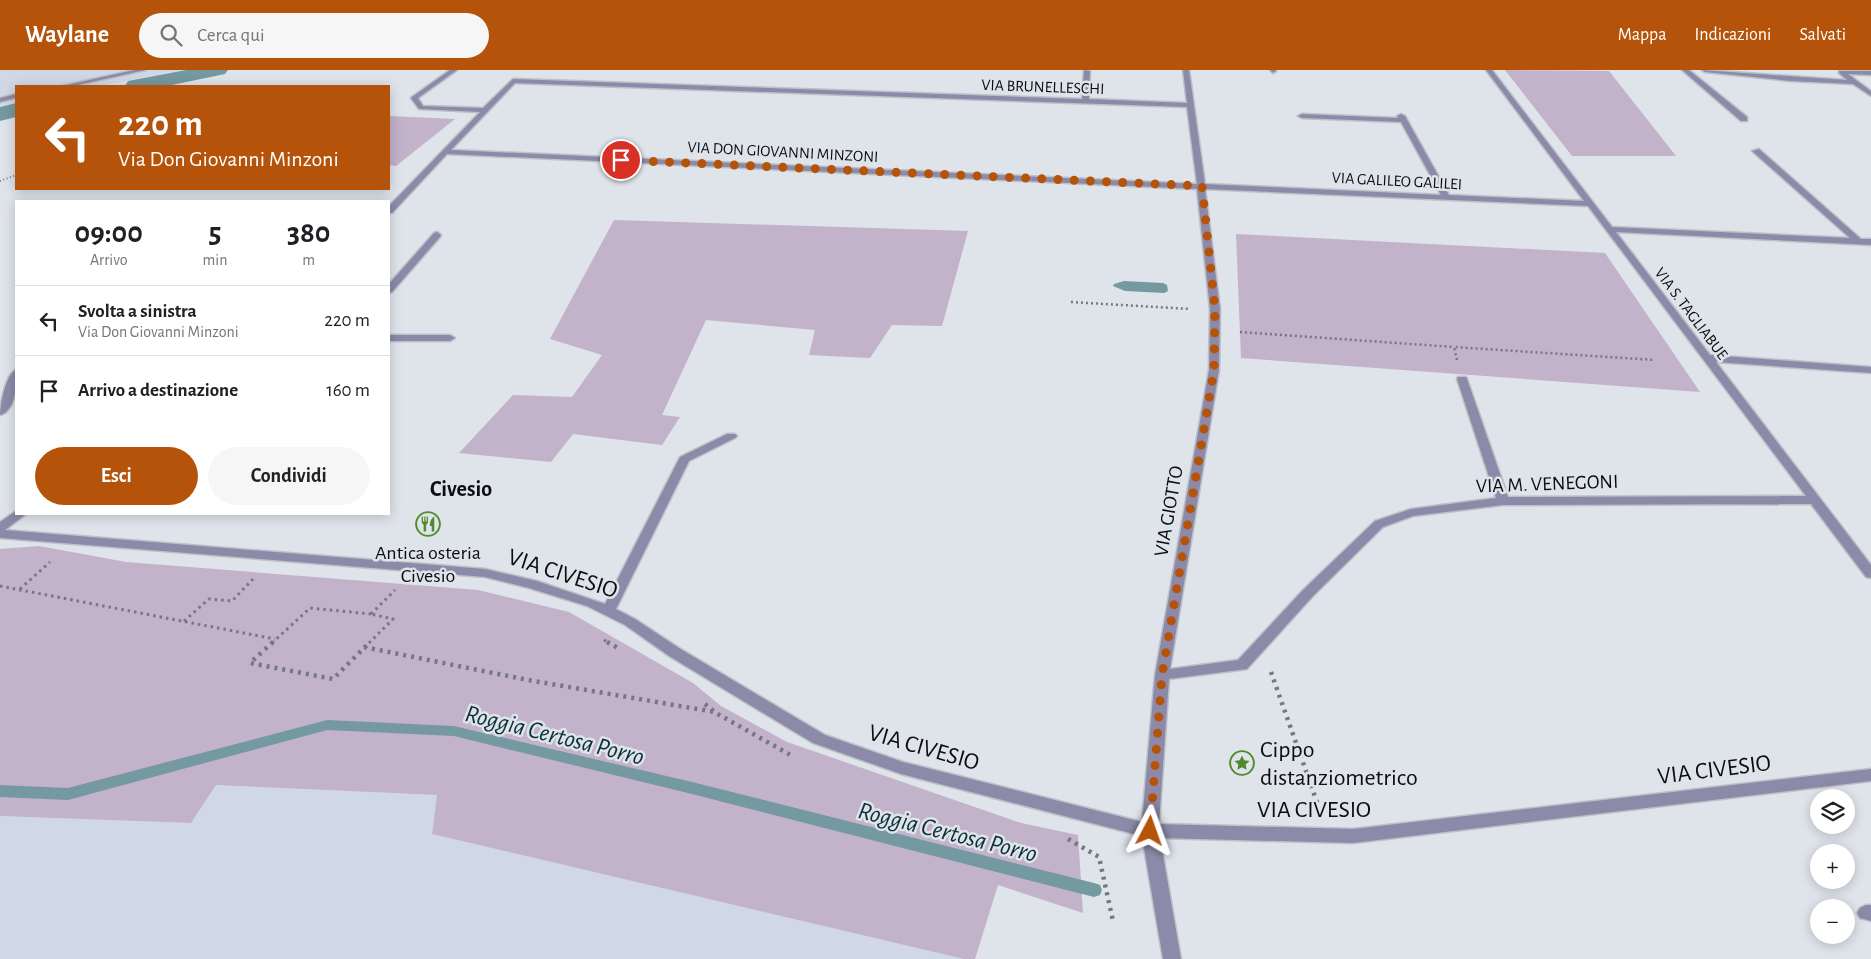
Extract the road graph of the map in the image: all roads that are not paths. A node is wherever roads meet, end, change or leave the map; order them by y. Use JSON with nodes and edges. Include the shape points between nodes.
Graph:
{"nodes":[{"id":1,"x":143,"y":70,"type":"edge"},
{"id":2,"x":454,"y":70,"type":"edge"},
{"id":3,"x":1186,"y":70,"type":"edge"},
{"id":4,"x":1489,"y":70,"type":"edge"},
{"id":5,"x":1685,"y":70,"type":"edge"},
{"id":6,"x":1705,"y":70,"type":"edge"},
{"id":7,"x":1087,"y":71,"type":"edge"},
{"id":8,"x":1871,"y":73,"type":"edge"},
{"id":9,"x":1855,"y":82,"type":"junction"},
{"id":10,"x":70,"y":85,"type":"edge"},
{"id":11,"x":1871,"y":94,"type":"edge"},
{"id":12,"x":15,"y":96,"type":"edge"},
{"id":13,"x":0,"y":100,"type":"edge"},
{"id":14,"x":1085,"y":102,"type":"junction"},
{"id":15,"x":1191,"y":105,"type":"junction"},
{"id":16,"x":487,"y":110,"type":"junction"},
{"id":17,"x":1302,"y":116,"type":"dead end"},
{"id":18,"x":1744,"y":119,"type":"dead end"},
{"id":19,"x":1756,"y":151,"type":"dead end"},
{"id":20,"x":445,"y":152,"type":"junction"},
{"id":21,"x":1202,"y":186,"type":"junction"},
{"id":22,"x":1446,"y":197,"type":"junction"},
{"id":23,"x":1591,"y":204,"type":"junction"},
{"id":24,"x":390,"y":210,"type":"edge"},
{"id":25,"x":1610,"y":230,"type":"junction"},
{"id":26,"x":437,"y":235,"type":"dead end"},
{"id":27,"x":1859,"y":242,"type":"junction"},
{"id":28,"x":1871,"y":242,"type":"edge"},
{"id":29,"x":390,"y":289,"type":"edge"},
{"id":30,"x":390,"y":338,"type":"edge"},
{"id":31,"x":450,"y":338,"type":"dead end"},
{"id":32,"x":1708,"y":358,"type":"junction"},
{"id":33,"x":1871,"y":370,"type":"edge"},
{"id":34,"x":15,"y":376,"type":"edge"},
{"id":35,"x":1462,"y":379,"type":"road end"},
{"id":36,"x":0,"y":412,"type":"edge"},
{"id":37,"x":732,"y":436,"type":"dead end"},
{"id":38,"x":1816,"y":500,"type":"junction"},
{"id":39,"x":1502,"y":501,"type":"junction"},
{"id":40,"x":19,"y":515,"type":"edge"},
{"id":41,"x":0,"y":528,"type":"edge"},
{"id":42,"x":0,"y":534,"type":"edge"},
{"id":43,"x":1871,"y":574,"type":"edge"},
{"id":44,"x":608,"y":611,"type":"junction"},
{"id":45,"x":1162,"y":675,"type":"junction"},
{"id":46,"x":1871,"y":775,"type":"edge"},
{"id":47,"x":1150,"y":831,"type":"junction"},
{"id":48,"x":1172,"y":959,"type":"edge"}],
"edges":[{"from":1,"to":10,"type":"street"},
{"from":2,"to":16,"type":"street","via":[[414,98],[421,108]]},
{"from":3,"to":15,"type":"street","name":"VIA GIOTTO"},
{"from":4,"to":23,"type":"street","name":"VIA S. TAGLIABUE"},
{"from":5,"to":18,"type":"street"},
{"from":6,"to":9,"type":"street","via":[[1791,80]]},
{"from":7,"to":14,"type":"street"},
{"from":8,"to":9,"type":"street","via":[[1841,72]]},
{"from":9,"to":11,"type":"street"},
{"from":12,"to":13,"type":"street"},
{"from":14,"to":15,"type":"street","name":"VIA BRUNELLESCHI"},
{"from":14,"to":16,"type":"street","name":"VIA BRUNELLESCHI","via":[[513,81]]},
{"from":15,"to":21,"type":"street","name":"VIA GIOTTO"},
{"from":16,"to":20,"type":"street","name":"VIA BRUNELLESCHI"},
{"from":17,"to":22,"type":"street","via":[[1402,118]]},
{"from":19,"to":27,"type":"street"},
{"from":20,"to":21,"type":"street","name":"VIA DON GIOVANNI MINZONI"},
{"from":20,"to":24,"type":"street"},
{"from":21,"to":22,"type":"street","name":"VIA GALILEO GALILEI"},
{"from":21,"to":45,"type":"street","name":"VIA GIOTTO","via":[[1215,309],[1214,370]]},
{"from":22,"to":23,"type":"street","name":"VIA GALILEO GALILEI"},
{"from":23,"to":25,"type":"street","name":"VIA S. TAGLIABUE"},
{"from":25,"to":27,"type":"street"},
{"from":25,"to":32,"type":"street","name":"VIA S. TAGLIABUE"},
{"from":26,"to":29,"type":"street"},
{"from":27,"to":28,"type":"street"},
{"from":30,"to":31,"type":"street"},
{"from":32,"to":33,"type":"street"},
{"from":32,"to":38,"type":"street","name":"VIA S. TAGLIABUE"},
{"from":34,"to":36,"type":"street"},
{"from":35,"to":39,"type":"street"},
{"from":37,"to":44,"type":"street","via":[[684,459]]},
{"from":38,"to":39,"type":"street","name":"VIA M. VENEGONI"},
{"from":38,"to":43,"type":"street","name":"VIA S. TAGLIABUE"},
{"from":39,"to":45,"type":"street","name":"VIA M. VENEGONI","via":[[1411,513],[1379,524],[1308,593],[1242,665]]},
{"from":40,"to":41,"type":"street"},
{"from":42,"to":44,"type":"street","name":"VIA CIVESIO","via":[[485,573],[532,584]]},
{"from":44,"to":47,"type":"street","name":"VIA CIVESIO","via":[[819,739],[901,768]]},
{"from":45,"to":47,"type":"street","name":"VIA GIOTTO"},
{"from":46,"to":47,"type":"street","name":"VIA CIVESIO","via":[[1353,836]]},
{"from":47,"to":48,"type":"street","name":"VIA GIOTTO"}]}
